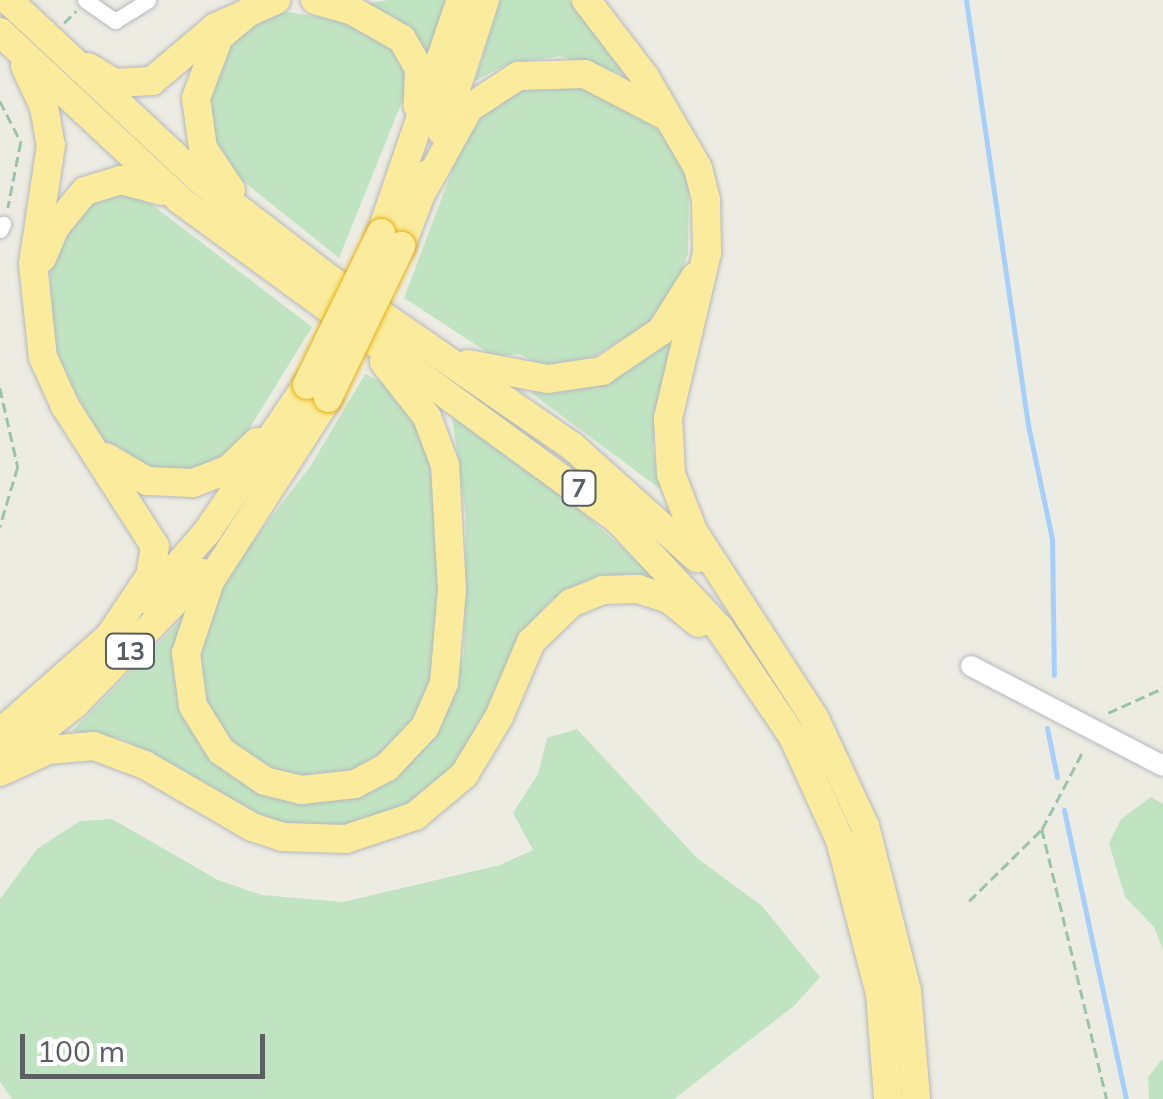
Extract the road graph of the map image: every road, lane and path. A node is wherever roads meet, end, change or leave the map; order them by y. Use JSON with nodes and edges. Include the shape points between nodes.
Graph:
{"nodes":[{"id":1,"x":8,"y":0,"type":"edge"},
{"id":2,"x":86,"y":0,"type":"edge"},
{"id":3,"x":148,"y":0,"type":"edge"},
{"id":4,"x":315,"y":0,"type":"edge"},
{"id":5,"x":461,"y":0,"type":"edge"},
{"id":6,"x":485,"y":0,"type":"edge"},
{"id":7,"x":586,"y":0,"type":"edge"},
{"id":8,"x":266,"y":3,"type":"edge"},
{"id":9,"x":0,"y":33,"type":"edge"},
{"id":10,"x":45,"y":38,"type":"junction"},
{"id":11,"x":0,"y":101,"type":"edge"},
{"id":12,"x":671,"y":119,"type":"junction"},
{"id":13,"x":408,"y":164,"type":"junction"},
{"id":14,"x":424,"y":189,"type":"junction"},
{"id":15,"x":180,"y":200,"type":"junction"},
{"id":16,"x":2,"y":227,"type":"edge"},
{"id":17,"x":268,"y":233,"type":"junction"},
{"id":18,"x":391,"y":240,"type":"junction"},
{"id":19,"x":707,"y":254,"type":"junction"},
{"id":20,"x":34,"y":308,"type":"junction"},
{"id":21,"x":364,"y":338,"type":"junction"},
{"id":22,"x":447,"y":358,"type":"junction"},
{"id":23,"x":0,"y":388,"type":"edge"},
{"id":24,"x":318,"y":391,"type":"junction"},
{"id":25,"x":96,"y":450,"type":"junction"},
{"id":26,"x":246,"y":524,"type":"junction"},
{"id":27,"x":0,"y":527,"type":"edge"},
{"id":28,"x":742,"y":611,"type":"junction"},
{"id":29,"x":108,"y":640,"type":"junction"},
{"id":30,"x":971,"y":666,"type":"dead end"},
{"id":31,"x":756,"y":679,"type":"junction"},
{"id":32,"x":1163,"y":688,"type":"edge"},
{"id":33,"x":1094,"y":729,"type":"junction"},
{"id":34,"x":0,"y":734,"type":"edge"},
{"id":35,"x":0,"y":763,"type":"edge"},
{"id":36,"x":1163,"y":766,"type":"edge"},
{"id":37,"x":0,"y":772,"type":"edge"},
{"id":38,"x":1042,"y":829,"type":"junction"},
{"id":39,"x":969,"y":902,"type":"dead end"},
{"id":40,"x":888,"y":1099,"type":"edge"},
{"id":41,"x":916,"y":1099,"type":"edge"},
{"id":42,"x":1107,"y":1099,"type":"edge"}],
"edges":[{"from":1,"to":10,"type":"highway","number":"7"},
{"from":2,"to":3,"type":"street","via":[[115,21]]},
{"from":4,"to":13,"type":"highway","via":[[390,29],[416,57],[420,88]]},
{"from":5,"to":13,"type":"highway","number":"13"},
{"from":6,"to":14,"type":"highway","number":"13"},
{"from":7,"to":12,"type":"highway"},
{"from":8,"to":10,"type":"highway","via":[[216,27],[161,76],[142,84],[107,80]]},
{"from":8,"to":17,"type":"highway","via":[[210,51],[196,115],[210,163]]},
{"from":9,"to":15,"type":"highway","number":"7"},
{"from":9,"to":20,"type":"highway","via":[[30,74],[49,124]]},
{"from":10,"to":17,"type":"highway","number":"7"},
{"from":11,"to":16,"type":"path","via":[[21,142]]},
{"from":12,"to":14,"type":"highway","via":[[585,74],[518,76],[470,108]]},
{"from":12,"to":19,"type":"highway","via":[[706,199]]},
{"from":13,"to":18,"type":"highway","number":"13"},
{"from":14,"to":18,"type":"highway","number":"13"},
{"from":15,"to":20,"type":"highway","via":[[132,180],[85,191],[54,228],[39,267]]},
{"from":15,"to":21,"type":"highway","number":"7"},
{"from":17,"to":22,"type":"highway","number":"7"},
{"from":18,"to":24,"type":"highway","number":"13","bridge":true},
{"from":19,"to":22,"type":"highway","via":[[661,331],[602,371],[534,378]]},
{"from":19,"to":28,"type":"highway","via":[[666,450],[686,517]]},
{"from":20,"to":25,"type":"highway","via":[[54,385]]},
{"from":21,"to":26,"type":"highway","via":[[439,441],[452,590],[451,642],[433,711],[414,742],[372,777],[319,790],[265,781],[221,751],[200,722],[188,688],[188,635],[210,581]]},
{"from":21,"to":31,"type":"highway","number":"7","via":[[478,413],[618,520],[673,573]]},
{"from":22,"to":28,"type":"highway","number":"7","via":[[634,496]]},
{"from":23,"to":27,"type":"path","via":[[18,467]]},
{"from":24,"to":25,"type":"highway","via":[[212,477],[148,481]]},
{"from":24,"to":26,"type":"highway","number":"13"},
{"from":24,"to":29,"type":"highway","number":"13","via":[[207,532]]},
{"from":25,"to":29,"type":"highway","via":[[156,546],[150,576]]},
{"from":26,"to":35,"type":"highway","number":"13","via":[[122,659]]},
{"from":28,"to":41,"type":"highway","number":"7","via":[[815,719],[865,826],[908,992]]},
{"from":29,"to":34,"type":"highway","number":"13"},
{"from":30,"to":33,"type":"street"},
{"from":31,"to":37,"type":"highway","via":[[670,599],[638,589],[585,595],[537,633],[499,718],[464,774],[414,816],[346,839],[282,836],[252,827],[145,765],[94,746],[48,750]]},
{"from":31,"to":40,"type":"highway","number":"7","via":[[818,786],[854,887],[880,994]]},
{"from":32,"to":33,"type":"path","via":[[1115,704]]},
{"from":33,"to":36,"type":"street"},
{"from":33,"to":38,"type":"path"},
{"from":38,"to":39,"type":"path"},
{"from":38,"to":42,"type":"path"}]}
